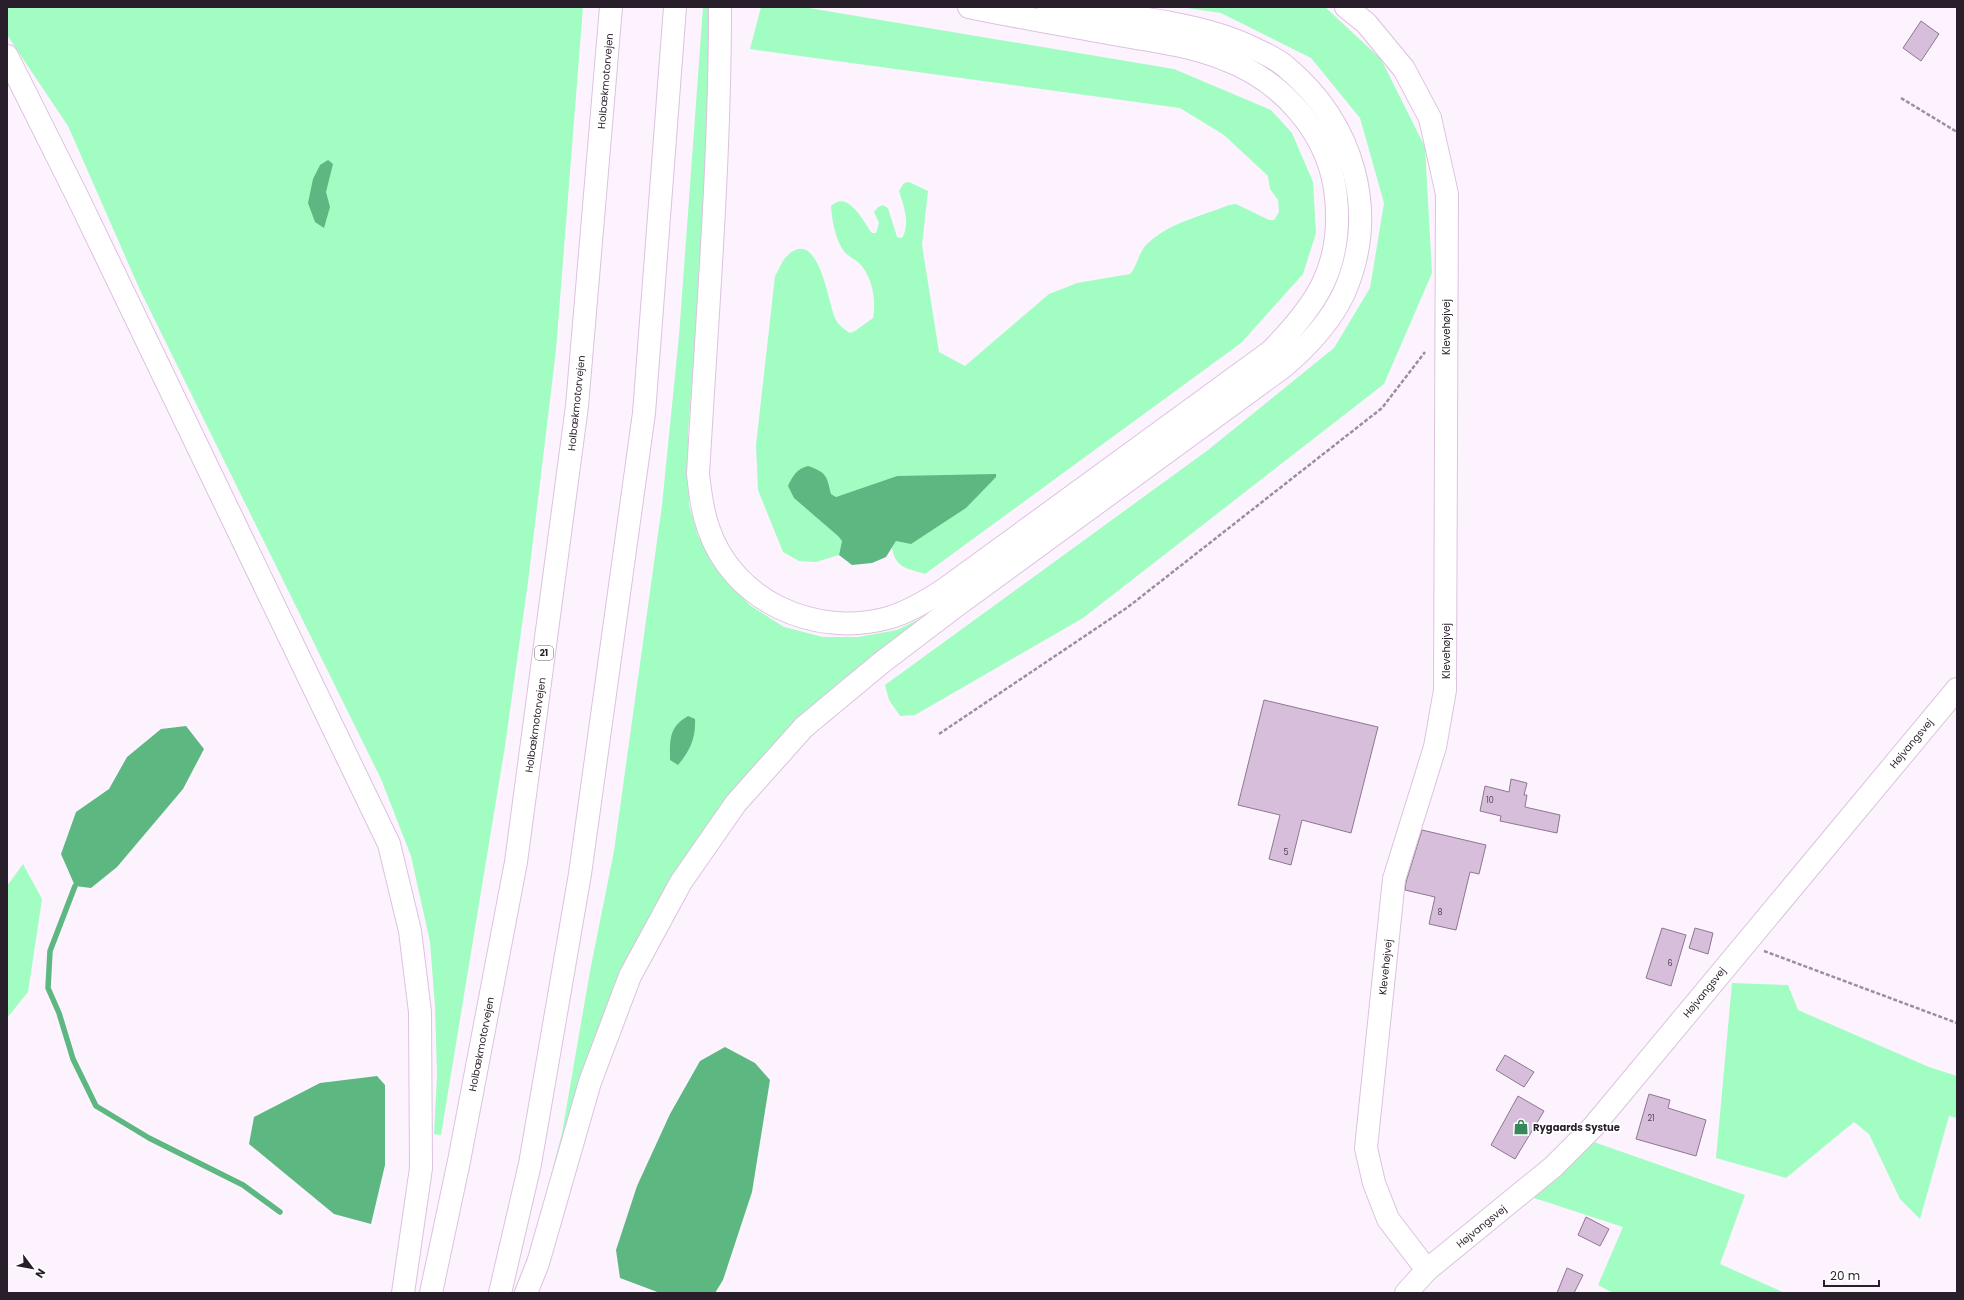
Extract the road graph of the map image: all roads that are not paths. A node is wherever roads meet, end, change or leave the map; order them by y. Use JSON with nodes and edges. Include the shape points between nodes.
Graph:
{"nodes":[{"id":1,"x":611,"y":7,"type":"edge"},
{"id":2,"x":675,"y":7,"type":"edge"},
{"id":3,"x":720,"y":7,"type":"edge"},
{"id":4,"x":969,"y":7,"type":"edge"},
{"id":5,"x":1048,"y":7,"type":"edge"},
{"id":6,"x":1346,"y":7,"type":"edge"},
{"id":7,"x":7,"y":56,"type":"edge"},
{"id":8,"x":1957,"y":689,"type":"edge"},
{"id":9,"x":1426,"y":1270,"type":"junction"},
{"id":10,"x":402,"y":1293,"type":"edge"},
{"id":11,"x":431,"y":1293,"type":"edge"},
{"id":12,"x":500,"y":1293,"type":"edge"},
{"id":13,"x":526,"y":1293,"type":"edge"},
{"id":14,"x":1406,"y":1293,"type":"edge"}],
"edges":[{"from":1,"to":11,"type":"main road","name":"Holbækmotorvejen","number":"21","via":[[577,406],[518,846],[459,1161]]},
{"from":2,"to":12,"type":"main road","via":[[644,412],[580,874],[530,1164]]},
{"from":3,"to":4,"type":"main road","via":[[713,208],[698,474],[702,502],[708,528],[718,549],[730,569],[746,586],[783,610],[806,618],[830,623],[861,623],[888,618],[920,606],[1270,352],[1308,311],[1323,286],[1333,260],[1338,209],[1335,181],[1314,132],[1299,111],[1271,84],[1237,64],[1185,47]]},
{"from":5,"to":13,"type":"main road","via":[[1191,28],[1254,48],[1285,65],[1316,96],[1334,120],[1356,176],[1359,237],[1344,293],[1326,324],[1306,347],[1283,367],[956,606],[881,664],[804,727],[736,803],[681,882],[630,976],[590,1082],[538,1263]]},
{"from":6,"to":9,"type":"main road","name":"Klevehøjvej","via":[[1366,24],[1404,69],[1430,118],[1447,194],[1445,690],[1435,747],[1394,879],[1366,1148],[1374,1183],[1388,1219]]},
{"from":7,"to":10,"type":"main road","via":[[389,844],[410,931],[420,1012],[421,1168]]},
{"from":8,"to":9,"type":"main road","name":"Højvangsvej","via":[[1585,1135],[1553,1167]]},
{"from":9,"to":14,"type":"main road"}]}
